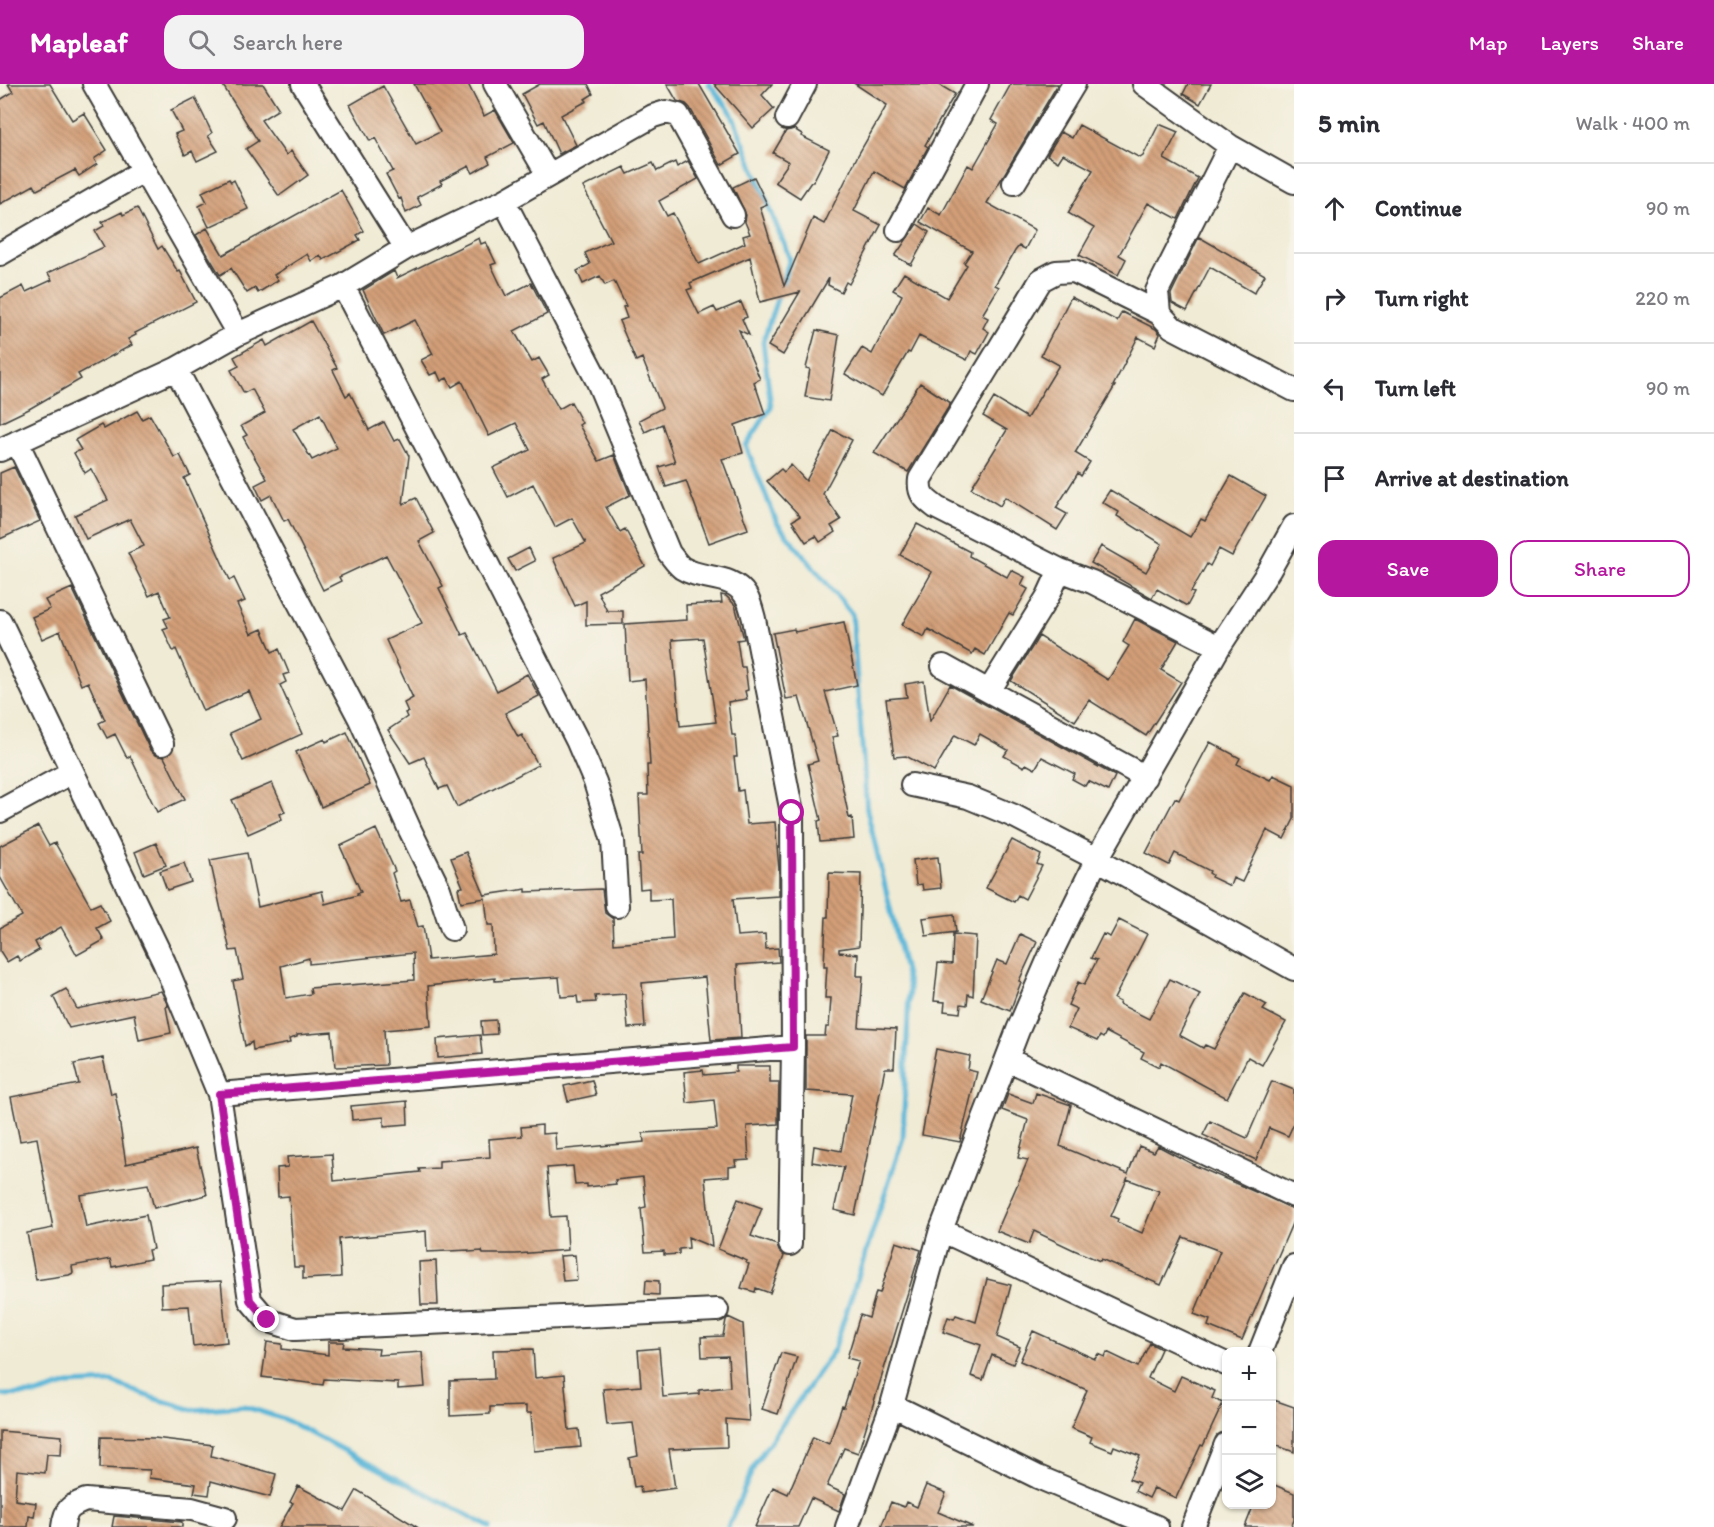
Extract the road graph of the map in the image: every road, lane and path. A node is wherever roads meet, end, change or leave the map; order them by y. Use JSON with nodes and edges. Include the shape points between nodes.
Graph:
{"nodes":[{"id":1,"x":94,"y":84,"type":"edge"},
{"id":2,"x":303,"y":84,"type":"edge"},
{"id":3,"x":495,"y":84,"type":"edge"},
{"id":4,"x":805,"y":84,"type":"edge"},
{"id":5,"x":977,"y":84,"type":"edge"},
{"id":6,"x":1074,"y":84,"type":"edge"},
{"id":7,"x":1144,"y":84,"type":"edge"},
{"id":8,"x":787,"y":118,"type":"dead end"},
{"id":9,"x":1230,"y":146,"type":"junction"},
{"id":10,"x":143,"y":171,"type":"junction"},
{"id":11,"x":548,"y":175,"type":"junction"},
{"id":12,"x":1294,"y":182,"type":"edge"},
{"id":13,"x":1014,"y":183,"type":"dead end"},
{"id":14,"x":504,"y":201,"type":"junction"},
{"id":15,"x":733,"y":215,"type":"dead end"},
{"id":16,"x":898,"y":230,"type":"dead end"},
{"id":17,"x":405,"y":248,"type":"junction"},
{"id":18,"x":0,"y":254,"type":"edge"},
{"id":19,"x":344,"y":286,"type":"junction"},
{"id":20,"x":1159,"y":313,"type":"junction"},
{"id":21,"x":238,"y":334,"type":"junction"},
{"id":22,"x":176,"y":369,"type":"junction"},
{"id":23,"x":1294,"y":390,"type":"edge"},
{"id":24,"x":9,"y":446,"type":"edge"},
{"id":25,"x":1294,"y":526,"type":"edge"},
{"id":26,"x":1060,"y":570,"type":"junction"},
{"id":27,"x":0,"y":621,"type":"edge"},
{"id":28,"x":1220,"y":647,"type":"junction"},
{"id":29,"x":943,"y":666,"type":"dead end"},
{"id":30,"x":989,"y":691,"type":"junction"},
{"id":31,"x":162,"y":744,"type":"dead end"},
{"id":32,"x":72,"y":772,"type":"junction"},
{"id":33,"x":1145,"y":777,"type":"junction"},
{"id":34,"x":912,"y":785,"type":"dead end"},
{"id":35,"x":0,"y":811,"type":"edge"},
{"id":36,"x":1097,"y":859,"type":"junction"},
{"id":37,"x":617,"y":906,"type":"dead end"},
{"id":38,"x":452,"y":929,"type":"dead end"},
{"id":39,"x":1294,"y":969,"type":"edge"},
{"id":40,"x":793,"y":1047,"type":"junction"},
{"id":41,"x":1007,"y":1059,"type":"junction"},
{"id":42,"x":219,"y":1094,"type":"junction"},
{"id":43,"x":1294,"y":1196,"type":"edge"},
{"id":44,"x":941,"y":1230,"type":"junction"},
{"id":45,"x":790,"y":1244,"type":"dead end"},
{"id":46,"x":1294,"y":1266,"type":"edge"},
{"id":47,"x":717,"y":1310,"type":"dead end"},
{"id":48,"x":1262,"y":1347,"type":"edge"},
{"id":49,"x":1222,"y":1362,"type":"edge"},
{"id":50,"x":892,"y":1405,"type":"junction"},
{"id":51,"x":1223,"y":1455,"type":"edge"},
{"id":52,"x":225,"y":1518,"type":"dead end"},
{"id":53,"x":63,"y":1527,"type":"edge"},
{"id":54,"x":847,"y":1527,"type":"edge"},
{"id":55,"x":1157,"y":1527,"type":"edge"},
{"id":56,"x":1194,"y":1527,"type":"edge"}],
"edges":[{"from":1,"to":10,"type":"street"},
{"from":2,"to":17,"type":"street"},
{"from":3,"to":11,"type":"street"},
{"from":4,"to":8,"type":"street"},
{"from":5,"to":16,"type":"street"},
{"from":6,"to":13,"type":"street"},
{"from":7,"to":9,"type":"street"},
{"from":9,"to":12,"type":"street"},
{"from":9,"to":20,"type":"street","via":[[1157,291]]},
{"from":10,"to":18,"type":"street"},
{"from":10,"to":21,"type":"street"},
{"from":11,"to":14,"type":"street"},
{"from":11,"to":15,"type":"street","via":[[666,112],[678,115]]},
{"from":14,"to":17,"type":"street"},
{"from":14,"to":40,"type":"street","via":[[598,382],[669,553],[680,567],[736,585],[747,597],[792,813]]},
{"from":17,"to":19,"type":"street"},
{"from":19,"to":21,"type":"street"},
{"from":19,"to":37,"type":"street","via":[[591,771],[613,841]]},
{"from":20,"to":23,"type":"street","via":[[1172,327]]},
{"from":20,"to":26,"type":"street","via":[[1074,271],[1056,272],[1041,280],[920,479],[921,496],[937,508]]},
{"from":21,"to":22,"type":"street"},
{"from":22,"to":24,"type":"street"},
{"from":22,"to":38,"type":"street","via":[[360,719],[439,890]]},
{"from":24,"to":31,"type":"street"},
{"from":25,"to":28,"type":"street"},
{"from":26,"to":28,"type":"street","via":[[1092,582]]},
{"from":26,"to":30,"type":"street"},
{"from":27,"to":32,"type":"street"},
{"from":28,"to":33,"type":"street"},
{"from":29,"to":30,"type":"street"},
{"from":30,"to":33,"type":"street"},
{"from":32,"to":35,"type":"street"},
{"from":32,"to":42,"type":"street","via":[[164,962]]},
{"from":33,"to":36,"type":"street"},
{"from":34,"to":36,"type":"street","via":[[968,797],[996,808]]},
{"from":36,"to":39,"type":"street"},
{"from":36,"to":41,"type":"street","via":[[1054,947]]},
{"from":40,"to":42,"type":"street"},
{"from":40,"to":45,"type":"street"},
{"from":41,"to":43,"type":"street"},
{"from":41,"to":44,"type":"street"},
{"from":42,"to":47,"type":"street","via":[[250,1300],[267,1320],[295,1329]]},
{"from":44,"to":49,"type":"street"},
{"from":44,"to":50,"type":"street"},
{"from":46,"to":48,"type":"street"},
{"from":50,"to":54,"type":"street"},
{"from":50,"to":55,"type":"street","via":[[1038,1477]]},
{"from":51,"to":56,"type":"street"},
{"from":52,"to":53,"type":"street","via":[[192,1509],[86,1500],[71,1506]]}]}
